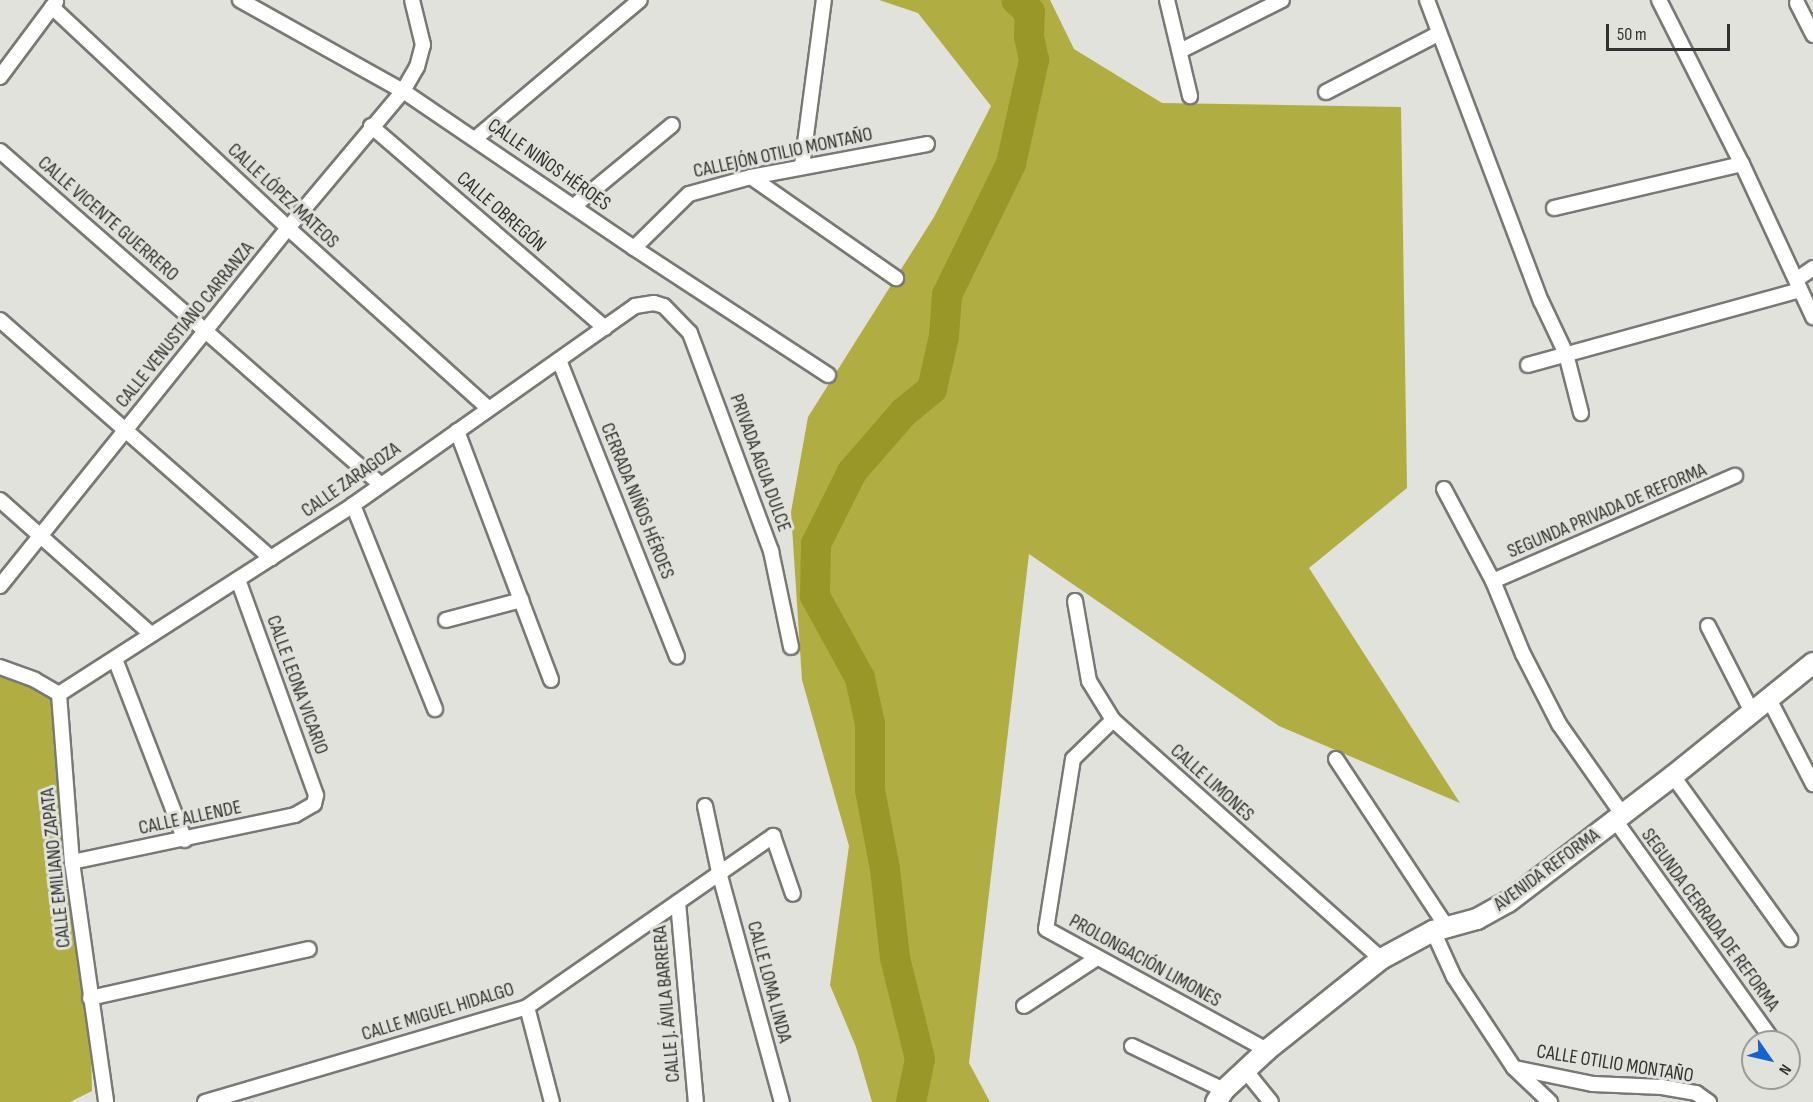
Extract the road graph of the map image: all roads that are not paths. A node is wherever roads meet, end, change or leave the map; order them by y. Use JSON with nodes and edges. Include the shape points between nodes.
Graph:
{"nodes":[{"id":1,"x":240,"y":0,"type":"edge"},
{"id":2,"x":412,"y":0,"type":"edge"},
{"id":3,"x":640,"y":0,"type":"edge"},
{"id":4,"x":824,"y":0,"type":"edge"},
{"id":5,"x":1167,"y":0,"type":"edge"},
{"id":6,"x":1282,"y":0,"type":"edge"},
{"id":7,"x":1427,"y":0,"type":"edge"},
{"id":8,"x":1659,"y":0,"type":"edge"},
{"id":9,"x":1797,"y":3,"type":"dead end"},
{"id":10,"x":55,"y":4,"type":"edge"},
{"id":11,"x":1438,"y":34,"type":"junction"},
{"id":12,"x":1813,"y":35,"type":"edge"},
{"id":13,"x":1180,"y":51,"type":"junction"},
{"id":14,"x":0,"y":77,"type":"edge"},
{"id":15,"x":1326,"y":92,"type":"dead end"},
{"id":16,"x":399,"y":95,"type":"junction"},
{"id":17,"x":1190,"y":96,"type":"dead end"},
{"id":18,"x":376,"y":120,"type":"junction"},
{"id":19,"x":672,"y":124,"type":"dead end"},
{"id":20,"x":476,"y":138,"type":"junction"},
{"id":21,"x":927,"y":144,"type":"dead end"},
{"id":22,"x":0,"y":151,"type":"edge"},
{"id":23,"x":1742,"y":164,"type":"junction"},
{"id":24,"x":802,"y":166,"type":"junction"},
{"id":25,"x":752,"y":177,"type":"junction"},
{"id":26,"x":574,"y":206,"type":"junction"},
{"id":27,"x":1554,"y":208,"type":"dead end"},
{"id":28,"x":288,"y":228,"type":"junction"},
{"id":29,"x":634,"y":248,"type":"junction"},
{"id":30,"x":1813,"y":268,"type":"edge"},
{"id":31,"x":896,"y":278,"type":"dead end"},
{"id":32,"x":1798,"y":285,"type":"junction"},
{"id":33,"x":664,"y":306,"type":"joint"},
{"id":34,"x":1813,"y":317,"type":"edge"},
{"id":35,"x":0,"y":320,"type":"edge"},
{"id":36,"x":605,"y":328,"type":"junction"},
{"id":37,"x":206,"y":330,"type":"junction"},
{"id":38,"x":1566,"y":354,"type":"junction"},
{"id":39,"x":560,"y":360,"type":"junction"},
{"id":40,"x":1528,"y":365,"type":"dead end"},
{"id":41,"x":828,"y":375,"type":"dead end"},
{"id":42,"x":489,"y":409,"type":"junction"},
{"id":43,"x":1581,"y":413,"type":"dead end"},
{"id":44,"x":125,"y":431,"type":"junction"},
{"id":45,"x":457,"y":431,"type":"junction"},
{"id":46,"x":1735,"y":476,"type":"dead end"},
{"id":47,"x":380,"y":484,"type":"junction"},
{"id":48,"x":1444,"y":489,"type":"dead end"},
{"id":49,"x":0,"y":500,"type":"edge"},
{"id":50,"x":353,"y":505,"type":"junction"},
{"id":51,"x":41,"y":536,"type":"junction"},
{"id":52,"x":271,"y":558,"type":"junction"},
{"id":53,"x":238,"y":579,"type":"junction"},
{"id":54,"x":1493,"y":581,"type":"junction"},
{"id":55,"x":0,"y":586,"type":"edge"},
{"id":56,"x":520,"y":600,"type":"junction"},
{"id":57,"x":1075,"y":602,"type":"dead end"},
{"id":58,"x":446,"y":620,"type":"dead end"},
{"id":59,"x":1708,"y":626,"type":"dead end"},
{"id":60,"x":151,"y":634,"type":"junction"},
{"id":61,"x":791,"y":647,"type":"dead end"},
{"id":62,"x":678,"y":656,"type":"dead end"},
{"id":63,"x":115,"y":659,"type":"junction"},
{"id":64,"x":1813,"y":663,"type":"edge"},
{"id":65,"x":0,"y":667,"type":"edge"},
{"id":66,"x":551,"y":680,"type":"dead end"},
{"id":67,"x":59,"y":694,"type":"junction"},
{"id":68,"x":1769,"y":699,"type":"junction"},
{"id":69,"x":435,"y":709,"type":"dead end"},
{"id":70,"x":1752,"y":712,"type":"junction"},
{"id":71,"x":1113,"y":720,"type":"junction"},
{"id":72,"x":1336,"y":759,"type":"dead end"},
{"id":73,"x":1673,"y":776,"type":"junction"},
{"id":74,"x":1813,"y":784,"type":"edge"},
{"id":75,"x":314,"y":804,"type":"joint"},
{"id":76,"x":705,"y":806,"type":"dead end"},
{"id":77,"x":1618,"y":817,"type":"junction"},
{"id":78,"x":185,"y":840,"type":"junction"},
{"id":79,"x":72,"y":862,"type":"junction"},
{"id":80,"x":719,"y":872,"type":"junction"},
{"id":81,"x":793,"y":894,"type":"dead end"},
{"id":82,"x":678,"y":902,"type":"junction"},
{"id":83,"x":1441,"y":930,"type":"junction"},
{"id":84,"x":1790,"y":939,"type":"dead end"},
{"id":85,"x":309,"y":949,"type":"dead end"},
{"id":86,"x":1097,"y":958,"type":"junction"},
{"id":87,"x":1381,"y":959,"type":"junction"},
{"id":88,"x":90,"y":998,"type":"junction"},
{"id":89,"x":1024,"y":1006,"type":"dead end"},
{"id":90,"x":527,"y":1007,"type":"junction"},
{"id":91,"x":1766,"y":1030,"type":"edge"},
{"id":92,"x":1132,"y":1046,"type":"dead end"},
{"id":93,"x":1267,"y":1050,"type":"junction"},
{"id":94,"x":1514,"y":1068,"type":"junction"},
{"id":95,"x":1245,"y":1070,"type":"junction"},
{"id":96,"x":1220,"y":1096,"type":"edge"},
{"id":97,"x":106,"y":1102,"type":"edge"},
{"id":98,"x":205,"y":1102,"type":"edge"},
{"id":99,"x":552,"y":1102,"type":"edge"},
{"id":100,"x":696,"y":1102,"type":"edge"},
{"id":101,"x":782,"y":1102,"type":"edge"},
{"id":102,"x":1272,"y":1102,"type":"edge"},
{"id":103,"x":1550,"y":1102,"type":"edge"},
{"id":104,"x":1709,"y":1102,"type":"edge"}],
"edges":[{"from":1,"to":16,"type":"street","name":"CALLE NIÑOS HÉROES"},
{"from":2,"to":16,"type":"street","name":"CALLE VENUSTIANO CARRANZA","via":[[423,45],[417,67]]},
{"from":3,"to":20,"type":"street"},
{"from":4,"to":24,"type":"street"},
{"from":5,"to":13,"type":"street"},
{"from":6,"to":13,"type":"street"},
{"from":7,"to":11,"type":"street"},
{"from":8,"to":23,"type":"street"},
{"from":9,"to":12,"type":"street"},
{"from":10,"to":14,"type":"street"},
{"from":10,"to":28,"type":"street","name":"CALLE LÓPEZ MATEOS"},
{"from":11,"to":15,"type":"street"},
{"from":11,"to":38,"type":"street","via":[[1541,301]]},
{"from":13,"to":17,"type":"street"},
{"from":16,"to":18,"type":"street","name":"CALLE VENUSTIANO CARRANZA"},
{"from":16,"to":20,"type":"street","name":"CALLE NIÑOS HÉROES"},
{"from":18,"to":28,"type":"street","name":"CALLE VENUSTIANO CARRANZA"},
{"from":18,"to":36,"type":"street","name":"CALLE OBREGÓN"},
{"from":19,"to":26,"type":"street"},
{"from":20,"to":26,"type":"street","name":"CALLE NIÑOS HÉROES"},
{"from":21,"to":24,"type":"street","name":"CALLEJÓN OTILIO MONTAÑO"},
{"from":22,"to":37,"type":"street","name":"CALLE VICENTE GUERRERO"},
{"from":23,"to":27,"type":"street"},
{"from":23,"to":32,"type":"street"},
{"from":24,"to":25,"type":"street","name":"CALLEJÓN OTILIO MONTAÑO"},
{"from":25,"to":29,"type":"street","name":"CALLEJÓN OTILIO MONTAÑO","via":[[689,194]]},
{"from":25,"to":31,"type":"street"},
{"from":26,"to":29,"type":"street","name":"CALLE NIÑOS HÉROES"},
{"from":28,"to":37,"type":"street","name":"CALLE VENUSTIANO CARRANZA"},
{"from":28,"to":42,"type":"street","name":"CALLE LÓPEZ MATEOS"},
{"from":29,"to":41,"type":"street","name":"CALLE NIÑOS HÉROES"},
{"from":30,"to":32,"type":"street"},
{"from":32,"to":34,"type":"street"},
{"from":32,"to":38,"type":"street"},
{"from":33,"to":36,"type":"street","name":"CALLE ZARAGOZA","via":[[635,306]]},
{"from":33,"to":61,"type":"street","name":"PRIVADA AGUA DULCE","via":[[690,333],[771,551]]},
{"from":35,"to":44,"type":"street"},
{"from":36,"to":39,"type":"street","name":"CALLE ZARAGOZA"},
{"from":37,"to":44,"type":"street","name":"CALLE VENUSTIANO CARRANZA"},
{"from":37,"to":47,"type":"street","name":"CALLE VICENTE GUERRERO"},
{"from":38,"to":40,"type":"street"},
{"from":38,"to":43,"type":"street"},
{"from":39,"to":42,"type":"street","name":"CALLE ZARAGOZA"},
{"from":39,"to":62,"type":"street","name":"CERRADA NIÑOS HÉROES"},
{"from":42,"to":45,"type":"street","name":"CALLE ZARAGOZA"},
{"from":44,"to":51,"type":"street","name":"CALLE VENUSTIANO CARRANZA"},
{"from":44,"to":52,"type":"street"},
{"from":45,"to":47,"type":"street","name":"CALLE ZARAGOZA"},
{"from":45,"to":56,"type":"street"},
{"from":46,"to":54,"type":"street","name":"SEGUNDA PRIVADA DE REFORMA"},
{"from":47,"to":50,"type":"street","name":"CALLE ZARAGOZA"},
{"from":48,"to":54,"type":"street","name":"SEGUNDA CERRADA DE REFORMA"},
{"from":49,"to":51,"type":"street"},
{"from":50,"to":52,"type":"street","name":"CALLE ZARAGOZA"},
{"from":50,"to":69,"type":"street"},
{"from":51,"to":55,"type":"street","name":"CALLE VENUSTIANO CARRANZA"},
{"from":51,"to":60,"type":"street"},
{"from":52,"to":53,"type":"street","name":"CALLE ZARAGOZA"},
{"from":53,"to":60,"type":"street","name":"CALLE ZARAGOZA"},
{"from":53,"to":75,"type":"street","name":"CALLE LEONA VICARIO","via":[[316,795]]},
{"from":54,"to":77,"type":"street","name":"SEGUNDA CERRADA DE REFORMA","via":[[1523,654],[1559,724]]},
{"from":56,"to":58,"type":"street"},
{"from":56,"to":66,"type":"street"},
{"from":57,"to":71,"type":"street","name":"CALLE LIMONES","via":[[1089,681]]},
{"from":59,"to":70,"type":"street"},
{"from":60,"to":63,"type":"street","name":"CALLE ZARAGOZA"},
{"from":63,"to":67,"type":"street","name":"CALLE ZARAGOZA"},
{"from":63,"to":78,"type":"street"},
{"from":64,"to":68,"type":"street","name":"AVENIDA REFORMA"},
{"from":65,"to":67,"type":"street"},
{"from":67,"to":79,"type":"street","name":"CALLE EMILIANO ZAPATA"},
{"from":68,"to":70,"type":"street","name":"AVENIDA REFORMA"},
{"from":68,"to":74,"type":"street"},
{"from":70,"to":73,"type":"street","name":"AVENIDA REFORMA"},
{"from":71,"to":86,"type":"street","name":"PROLONGACIÓN LIMONES","via":[[1073,759],[1046,929]]},
{"from":71,"to":87,"type":"street","name":"CALLE LIMONES"},
{"from":72,"to":83,"type":"street"},
{"from":73,"to":77,"type":"street","name":"AVENIDA REFORMA"},
{"from":73,"to":84,"type":"street"},
{"from":75,"to":78,"type":"street","name":"CALLE ALLENDE","via":[[295,815]]},
{"from":76,"to":80,"type":"street","name":"CALLE LOMA LINDA"},
{"from":77,"to":83,"type":"street","name":"AVENIDA REFORMA","via":[[1508,902],[1477,919]]},
{"from":77,"to":91,"type":"street","name":"SEGUNDA CERRADA DE REFORMA"},
{"from":78,"to":79,"type":"street","name":"CALLE ALLENDE"},
{"from":79,"to":88,"type":"street","name":"CALLE EMILIANO ZAPATA"},
{"from":80,"to":81,"type":"street","name":"CALLE MIGUEL HIDALGO","via":[[773,837]]},
{"from":80,"to":82,"type":"street","name":"CALLE MIGUEL HIDALGO"},
{"from":80,"to":101,"type":"street","name":"CALLE LOMA LINDA"},
{"from":82,"to":90,"type":"street","name":"CALLE MIGUEL HIDALGO"},
{"from":82,"to":100,"type":"street","name":"CALLE J. ÁVILA BARRERA"},
{"from":83,"to":87,"type":"street","name":"AVENIDA REFORMA"},
{"from":83,"to":94,"type":"street","via":[[1454,977]]},
{"from":85,"to":88,"type":"street"},
{"from":86,"to":89,"type":"street"},
{"from":86,"to":93,"type":"street","name":"PROLONGACIÓN LIMONES"},
{"from":87,"to":93,"type":"street","name":"AVENIDA REFORMA"},
{"from":88,"to":97,"type":"street","name":"CALLE EMILIANO ZAPATA"},
{"from":90,"to":98,"type":"street","name":"CALLE MIGUEL HIDALGO"},
{"from":90,"to":99,"type":"street"},
{"from":92,"to":96,"type":"street"},
{"from":93,"to":95,"type":"street","name":"AVENIDA REFORMA"},
{"from":94,"to":103,"type":"street"},
{"from":94,"to":104,"type":"street","name":"CALLE OTILIO MONTAÑO","via":[[1593,1084],[1662,1086],[1696,1094]]},
{"from":95,"to":96,"type":"street","name":"AVENIDA REFORMA"},
{"from":95,"to":102,"type":"street"}]}
